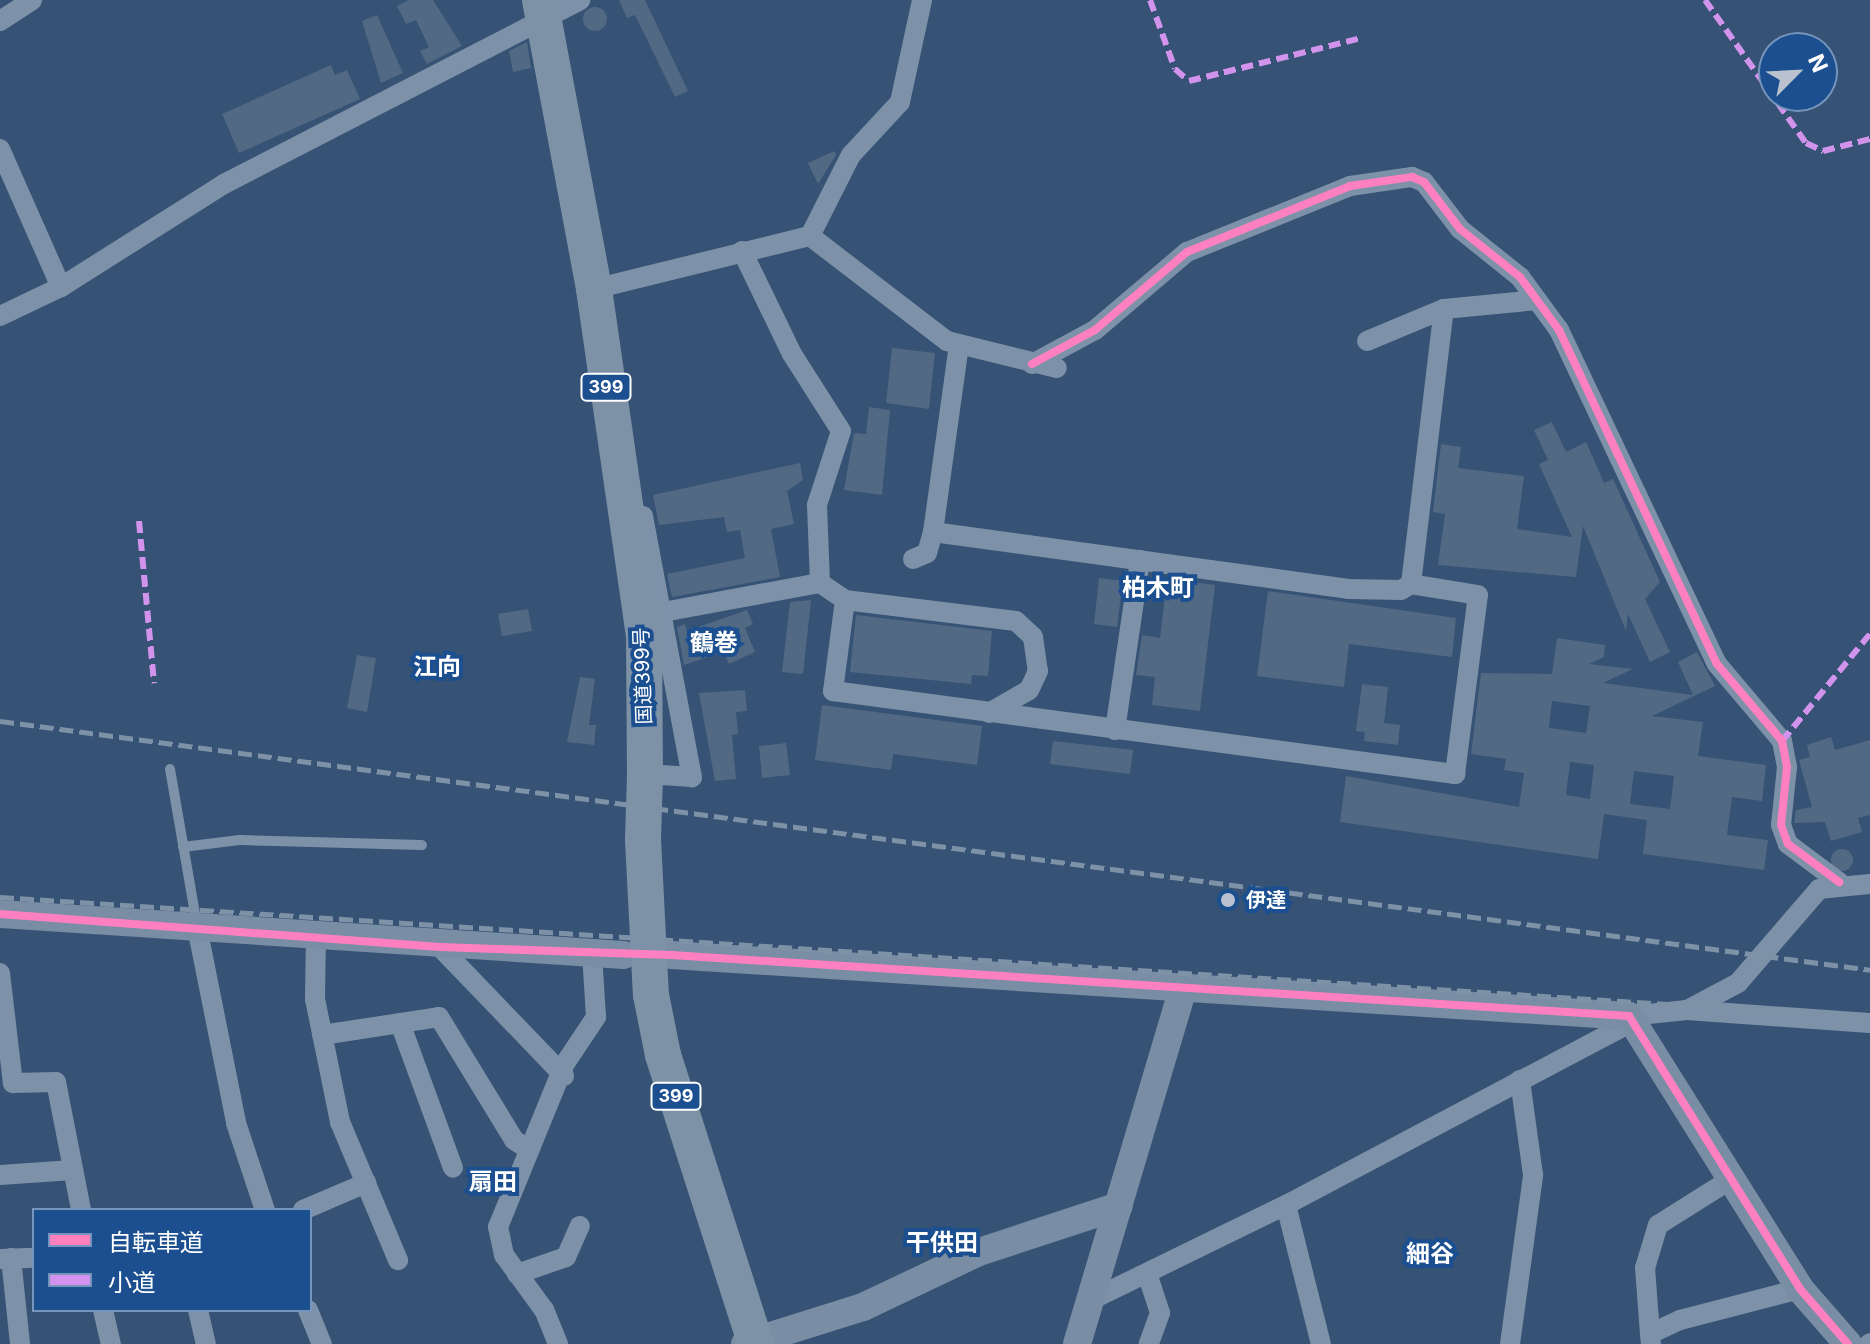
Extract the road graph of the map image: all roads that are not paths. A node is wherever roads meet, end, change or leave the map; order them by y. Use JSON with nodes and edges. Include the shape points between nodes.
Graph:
{"nodes":[{"id":1,"x":32,"y":0,"type":"edge"},
{"id":2,"x":580,"y":0,"type":"edge"},
{"id":3,"x":922,"y":0,"type":"edge"},
{"id":4,"x":542,"y":8,"type":"edge"},
{"id":5,"x":0,"y":21,"type":"edge"},
{"id":6,"x":0,"y":149,"type":"edge"},
{"id":7,"x":810,"y":236,"type":"junction"},
{"id":8,"x":742,"y":251,"type":"junction"},
{"id":9,"x":61,"y":287,"type":"junction"},
{"id":10,"x":594,"y":289,"type":"junction"},
{"id":11,"x":1537,"y":300,"type":"junction"},
{"id":12,"x":1444,"y":309,"type":"junction"},
{"id":13,"x":0,"y":316,"type":"edge"},
{"id":14,"x":1367,"y":341,"type":"dead end"},
{"id":15,"x":601,"y":343,"type":"junction"},
{"id":16,"x":959,"y":345,"type":"junction"},
{"id":17,"x":1032,"y":364,"type":"junction"},
{"id":18,"x":1057,"y":368,"type":"dead end"},
{"id":19,"x":933,"y":532,"type":"junction"},
{"id":20,"x":913,"y":559,"type":"dead end"},
{"id":21,"x":1140,"y":560,"type":"junction"},
{"id":22,"x":820,"y":583,"type":"junction"},
{"id":23,"x":1411,"y":584,"type":"junction"},
{"id":24,"x":845,"y":600,"type":"junction"},
{"id":25,"x":663,"y":612,"type":"junction"},
{"id":26,"x":987,"y":714,"type":"junction"},
{"id":27,"x":1115,"y":730,"type":"junction"},
{"id":28,"x":170,"y":769,"type":"dead end"},
{"id":29,"x":645,"y":775,"type":"junction"},
{"id":30,"x":422,"y":845,"type":"dead end"},
{"id":31,"x":183,"y":847,"type":"junction"},
{"id":32,"x":1839,"y":882,"type":"junction"},
{"id":33,"x":1869,"y":886,"type":"edge"},
{"id":34,"x":0,"y":914,"type":"edge"},
{"id":35,"x":197,"y":927,"type":"junction"},
{"id":36,"x":316,"y":934,"type":"junction"},
{"id":37,"x":440,"y":947,"type":"junction"},
{"id":38,"x":592,"y":954,"type":"junction"},
{"id":39,"x":624,"y":955,"type":"dead end"},
{"id":40,"x":671,"y":955,"type":"dead end"},
{"id":41,"x":0,"y":973,"type":"edge"},
{"id":42,"x":1182,"y":991,"type":"junction"},
{"id":43,"x":1687,"y":1010,"type":"junction"},
{"id":44,"x":1631,"y":1019,"type":"junction"},
{"id":45,"x":400,"y":1023,"type":"junction"},
{"id":46,"x":1870,"y":1023,"type":"edge"},
{"id":47,"x":322,"y":1035,"type":"junction"},
{"id":48,"x":564,"y":1076,"type":"junction"},
{"id":49,"x":1520,"y":1080,"type":"junction"},
{"id":50,"x":527,"y":1148,"type":"junction"},
{"id":51,"x":453,"y":1168,"type":"dead end"},
{"id":52,"x":73,"y":1170,"type":"junction"},
{"id":53,"x":0,"y":1175,"type":"edge"},
{"id":54,"x":1731,"y":1179,"type":"junction"},
{"id":55,"x":366,"y":1183,"type":"junction"},
{"id":56,"x":1286,"y":1205,"type":"junction"},
{"id":57,"x":1119,"y":1206,"type":"junction"},
{"id":58,"x":81,"y":1208,"type":"edge"},
{"id":59,"x":264,"y":1208,"type":"edge"},
{"id":60,"x":308,"y":1208,"type":"edge"},
{"id":61,"x":580,"y":1226,"type":"dead end"},
{"id":62,"x":32,"y":1258,"type":"edge"},
{"id":63,"x":5,"y":1259,"type":"edge"},
{"id":64,"x":398,"y":1260,"type":"dead end"},
{"id":65,"x":1147,"y":1273,"type":"junction"},
{"id":66,"x":517,"y":1274,"type":"junction"},
{"id":67,"x":1800,"y":1289,"type":"junction"},
{"id":68,"x":1089,"y":1301,"type":"junction"},
{"id":69,"x":103,"y":1312,"type":"edge"},
{"id":70,"x":198,"y":1312,"type":"edge"},
{"id":71,"x":309,"y":1312,"type":"edge"},
{"id":72,"x":1651,"y":1339,"type":"edge"},
{"id":73,"x":752,"y":1343,"type":"edge"},
{"id":74,"x":20,"y":1344,"type":"edge"},
{"id":75,"x":111,"y":1344,"type":"edge"},
{"id":76,"x":206,"y":1344,"type":"edge"},
{"id":77,"x":322,"y":1344,"type":"edge"},
{"id":78,"x":558,"y":1344,"type":"edge"},
{"id":79,"x":1077,"y":1344,"type":"edge"},
{"id":80,"x":1149,"y":1344,"type":"edge"},
{"id":81,"x":1321,"y":1344,"type":"edge"},
{"id":82,"x":1510,"y":1344,"type":"edge"},
{"id":83,"x":1848,"y":1344,"type":"edge"}],
"edges":[{"from":1,"to":5,"type":"street"},
{"from":2,"to":4,"type":"street"},
{"from":3,"to":7,"type":"street","via":[[900,102],[851,155]]},
{"from":4,"to":9,"type":"street","via":[[224,184]]},
{"from":4,"to":10,"type":"highway","name":"国道399号","number":"399"},
{"from":6,"to":9,"type":"street"},
{"from":7,"to":8,"type":"street"},
{"from":7,"to":16,"type":"street","via":[[915,320]]},
{"from":8,"to":10,"type":"street"},
{"from":8,"to":22,"type":"street","via":[[792,354],[841,431],[817,505]]},
{"from":9,"to":13,"type":"street"},
{"from":10,"to":15,"type":"highway","name":"国道399号","number":"399"},
{"from":11,"to":12,"type":"street"},
{"from":11,"to":17,"type":"street","via":[[1520,277],[1460,229],[1424,182],[1391,179],[1350,186],[1187,252],[1095,330]]},
{"from":11,"to":32,"type":"street","via":[[1559,330],[1717,664],[1782,741],[1787,767],[1781,825],[1788,844]]},
{"from":12,"to":14,"type":"street"},
{"from":12,"to":23,"type":"street"},
{"from":15,"to":25,"type":"street","via":[[619,373]]},
{"from":15,"to":29,"type":"highway","name":"国道399号","number":"399","via":[[644,636]]},
{"from":16,"to":17,"type":"street"},
{"from":16,"to":19,"type":"street"},
{"from":17,"to":18,"type":"street"},
{"from":19,"to":20,"type":"street","via":[[927,553]]},
{"from":19,"to":21,"type":"street"},
{"from":21,"to":23,"type":"street","via":[[1348,589],[1401,590]]},
{"from":21,"to":27,"type":"street"},
{"from":22,"to":24,"type":"street"},
{"from":22,"to":25,"type":"street"},
{"from":23,"to":27,"type":"street","via":[[1478,595],[1455,774]]},
{"from":24,"to":26,"type":"street","via":[[833,691]]},
{"from":24,"to":26,"type":"street","via":[[1000,616],[1027,627],[1036,650],[1034,683]]},
{"from":25,"to":29,"type":"street","via":[[692,777]]},
{"from":26,"to":27,"type":"street"},
{"from":28,"to":31,"type":"lane"},
{"from":29,"to":73,"type":"highway","name":"国道399号","number":"399","bridge":true,"via":[[651,995],[663,1055]]},
{"from":30,"to":31,"type":"lane","via":[[240,840]]},
{"from":31,"to":35,"type":"lane"},
{"from":32,"to":33,"type":"street"},
{"from":32,"to":43,"type":"street","via":[[1819,889],[1738,983]]},
{"from":34,"to":35,"type":"street"},
{"from":35,"to":36,"type":"street"},
{"from":35,"to":59,"type":"street","via":[[236,1123]]},
{"from":36,"to":37,"type":"street"},
{"from":36,"to":47,"type":"street","via":[[313,980]]},
{"from":37,"to":38,"type":"street"},
{"from":37,"to":48,"type":"street"},
{"from":38,"to":39,"type":"street"},
{"from":38,"to":48,"type":"street","via":[[596,1017],[564,1065]]},
{"from":40,"to":42,"type":"street"},
{"from":41,"to":52,"type":"street","via":[[13,1083],[56,1082]]},
{"from":42,"to":44,"type":"street"},
{"from":42,"to":57,"type":"street"},
{"from":43,"to":44,"type":"street"},
{"from":43,"to":46,"type":"street"},
{"from":44,"to":49,"type":"street"},
{"from":44,"to":54,"type":"street"},
{"from":45,"to":47,"type":"street"},
{"from":45,"to":50,"type":"street","via":[[439,1017],[514,1140]]},
{"from":45,"to":51,"type":"street"},
{"from":47,"to":55,"type":"street","via":[[340,1122]]},
{"from":48,"to":50,"type":"street"},
{"from":49,"to":56,"type":"street"},
{"from":49,"to":82,"type":"street","via":[[1533,1175]]},
{"from":50,"to":66,"type":"street","via":[[498,1227],[504,1255]]},
{"from":52,"to":53,"type":"street"},
{"from":52,"to":58,"type":"street"},
{"from":54,"to":67,"type":"street"},
{"from":54,"to":72,"type":"street","via":[[1658,1225],[1645,1268]]},
{"from":55,"to":60,"type":"street"},
{"from":55,"to":64,"type":"street"},
{"from":56,"to":65,"type":"street"},
{"from":56,"to":81,"type":"street"},
{"from":57,"to":68,"type":"street"},
{"from":57,"to":73,"type":"street","via":[[979,1252],[863,1307]]},
{"from":61,"to":66,"type":"street","via":[[566,1257]]},
{"from":62,"to":63,"type":"street"},
{"from":63,"to":74,"type":"street"},
{"from":65,"to":68,"type":"street"},
{"from":65,"to":80,"type":"street","via":[[1160,1313]]},
{"from":66,"to":78,"type":"street","via":[[544,1310]]},
{"from":67,"to":72,"type":"street","via":[[1680,1320]]},
{"from":67,"to":83,"type":"street"},
{"from":68,"to":79,"type":"street"},
{"from":69,"to":75,"type":"street"},
{"from":70,"to":76,"type":"street"},
{"from":71,"to":77,"type":"street"}]}
